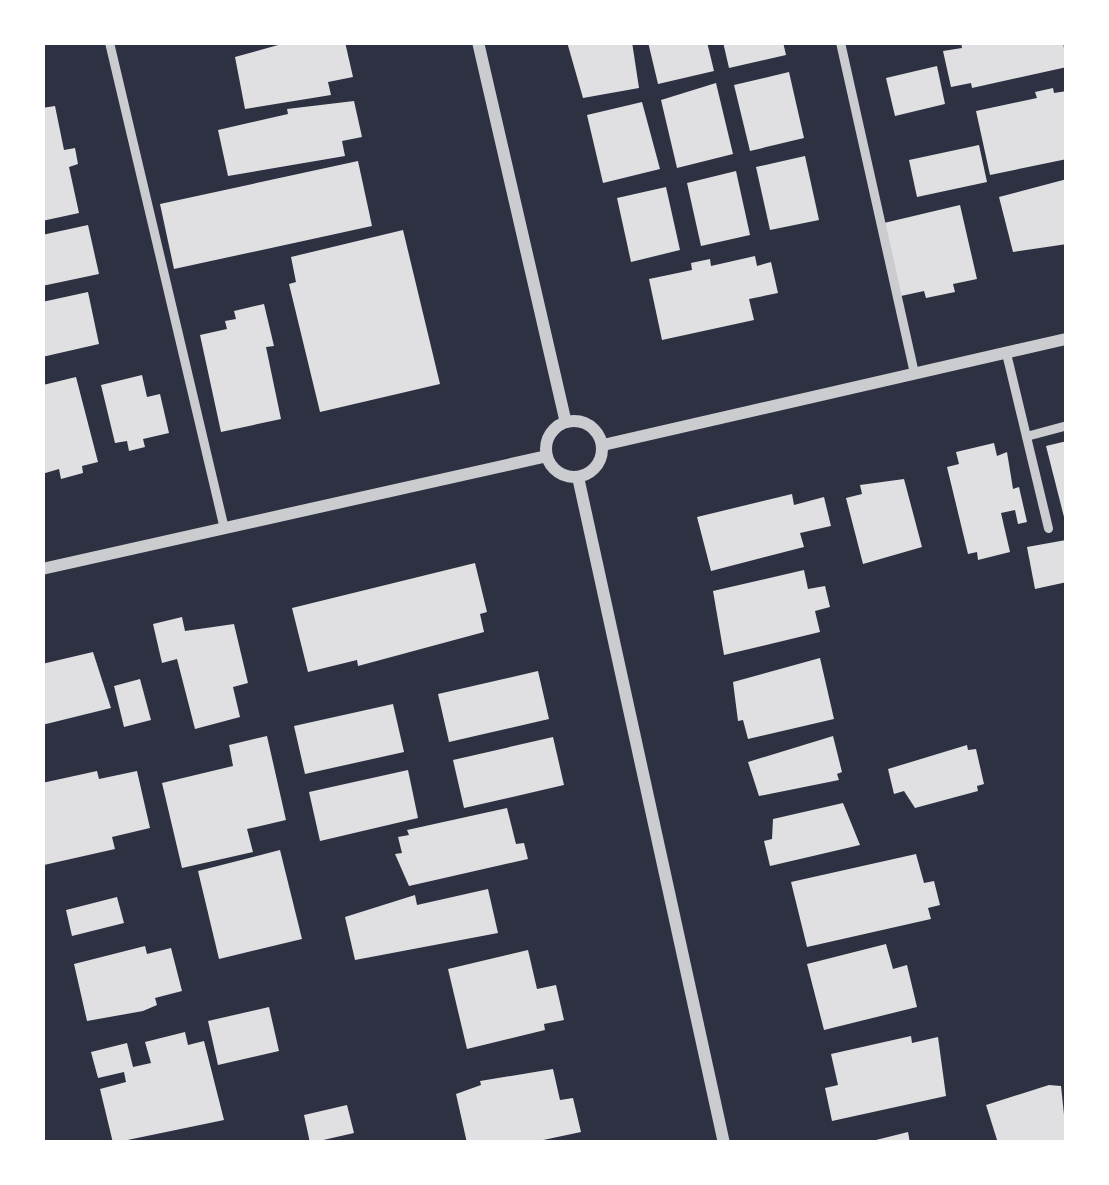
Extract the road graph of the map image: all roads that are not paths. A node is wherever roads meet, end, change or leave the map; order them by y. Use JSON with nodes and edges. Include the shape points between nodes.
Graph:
{"nodes":[{"id":1,"x":109,"y":42,"type":"edge"},
{"id":2,"x":478,"y":42,"type":"edge"},
{"id":3,"x":841,"y":42,"type":"edge"},
{"id":4,"x":1067,"y":339,"type":"edge"},
{"id":5,"x":1006,"y":352,"type":"junction"},
{"id":6,"x":914,"y":374,"type":"junction"},
{"id":7,"x":566,"y":422,"type":"junction"},
{"id":8,"x":1067,"y":425,"type":"edge"},
{"id":9,"x":1026,"y":436,"type":"junction"},
{"id":10,"x":603,"y":445,"type":"junction"},
{"id":11,"x":547,"y":456,"type":"junction"},
{"id":12,"x":578,"y":476,"type":"junction"},
{"id":13,"x":224,"y":528,"type":"junction"},
{"id":14,"x":1048,"y":528,"type":"dead end"},
{"id":15,"x":42,"y":569,"type":"edge"},
{"id":16,"x":724,"y":1143,"type":"edge"}],
"edges":[{"from":1,"to":13,"type":"lane"},
{"from":2,"to":7,"type":"street"},
{"from":3,"to":6,"type":"lane"},
{"from":4,"to":5,"type":"street"},
{"from":5,"to":6,"type":"street"},
{"from":5,"to":9,"type":"lane"},
{"from":6,"to":10,"type":"street"},
{"from":7,"to":10,"type":"street","via":[[585,423]]},
{"from":7,"to":11,"type":"street","via":[[550,433]]},
{"from":8,"to":9,"type":"lane"},
{"from":9,"to":14,"type":"lane"},
{"from":10,"to":12,"type":"street","via":[[598,464]]},
{"from":11,"to":12,"type":"street","via":[[559,473]]},
{"from":11,"to":13,"type":"street"},
{"from":12,"to":16,"type":"street"},
{"from":13,"to":15,"type":"street"}]}
